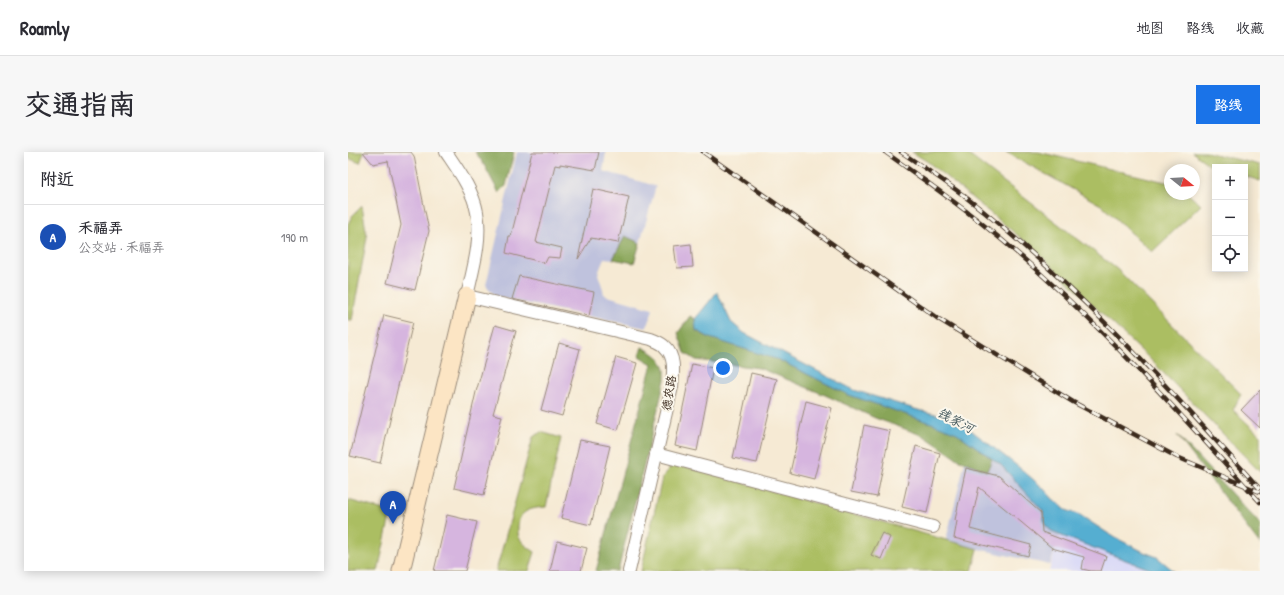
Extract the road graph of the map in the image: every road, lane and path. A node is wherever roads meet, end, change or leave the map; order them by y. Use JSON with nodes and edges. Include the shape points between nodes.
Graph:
{"nodes":[{"id":1,"x":446,"y":152,"type":"edge"},
{"id":2,"x":467,"y":296,"type":"junction"},
{"id":3,"x":656,"y":454,"type":"junction"},
{"id":4,"x":933,"y":526,"type":"dead end"},
{"id":5,"x":400,"y":571,"type":"edge"},
{"id":6,"x":629,"y":571,"type":"edge"}],
"edges":[{"from":1,"to":2,"type":"street","via":[[472,195],[477,210],[479,228],[476,255]]},
{"from":2,"to":3,"type":"street","name":"德农路","via":[[651,339],[664,346],[670,353],[673,366],[672,387]]},
{"from":2,"to":5,"type":"street"},
{"from":3,"to":4,"type":"street"},
{"from":3,"to":6,"type":"street","name":"德农路"}]}
